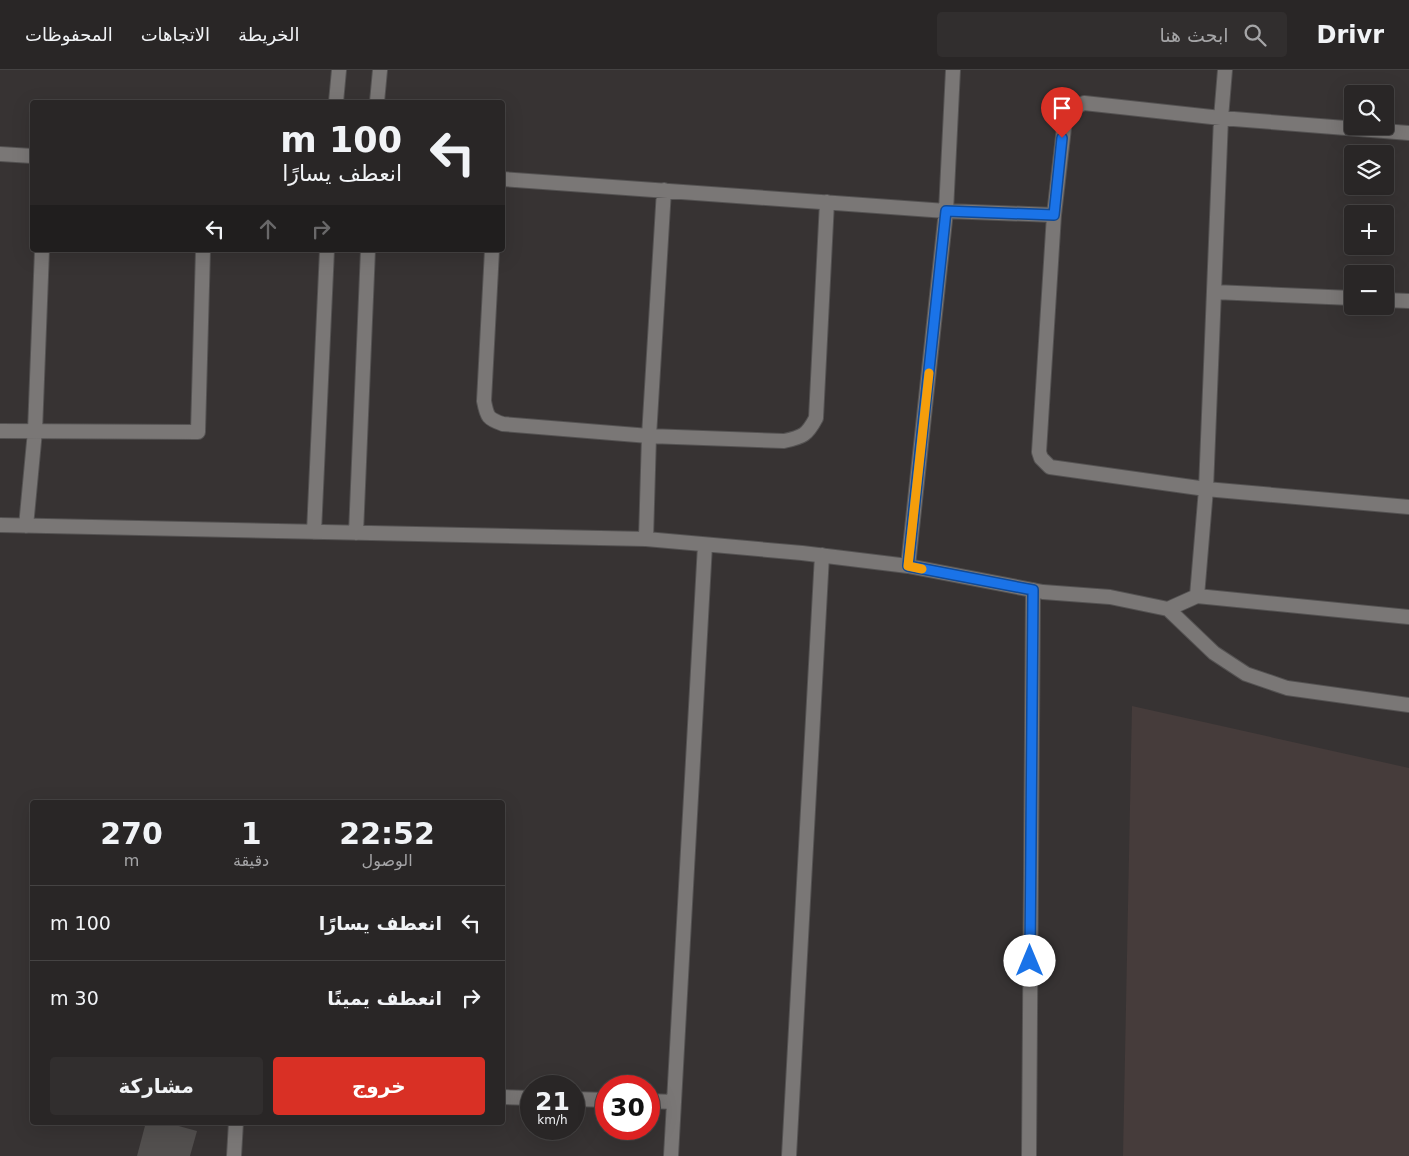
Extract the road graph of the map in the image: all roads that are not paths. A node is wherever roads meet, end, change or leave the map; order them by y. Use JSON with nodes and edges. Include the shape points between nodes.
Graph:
{"nodes":[{"id":1,"x":339,"y":70,"type":"edge"},
{"id":2,"x":380,"y":70,"type":"edge"},
{"id":3,"x":953,"y":70,"type":"edge"},
{"id":4,"x":1225,"y":70,"type":"edge"},
{"id":5,"x":336,"y":100,"type":"edge"},
{"id":6,"x":377,"y":100,"type":"edge"},
{"id":7,"x":1221,"y":118,"type":"junction"},
{"id":8,"x":1409,"y":133,"type":"edge"},
{"id":9,"x":0,"y":154,"type":"edge"},
{"id":10,"x":30,"y":156,"type":"edge"},
{"id":11,"x":505,"y":179,"type":"edge"},
{"id":12,"x":664,"y":190,"type":"junction"},
{"id":13,"x":827,"y":202,"type":"junction"},
{"id":14,"x":946,"y":211,"type":"junction"},
{"id":15,"x":1054,"y":215,"type":"junction"},
{"id":16,"x":42,"y":252,"type":"edge"},
{"id":17,"x":203,"y":252,"type":"edge"},
{"id":18,"x":327,"y":252,"type":"edge"},
{"id":19,"x":368,"y":252,"type":"edge"},
{"id":20,"x":492,"y":252,"type":"edge"},
{"id":21,"x":1214,"y":292,"type":"junction"},
{"id":22,"x":1344,"y":298,"type":"edge"},
{"id":23,"x":1394,"y":300,"type":"edge"},
{"id":24,"x":1409,"y":301,"type":"edge"},
{"id":25,"x":0,"y":431,"type":"edge"},
{"id":26,"x":35,"y":431,"type":"junction"},
{"id":27,"x":649,"y":436,"type":"junction"},
{"id":28,"x":1206,"y":489,"type":"junction"},
{"id":29,"x":1409,"y":507,"type":"edge"},
{"id":30,"x":0,"y":525,"type":"edge"},
{"id":31,"x":26,"y":526,"type":"junction"},
{"id":32,"x":314,"y":532,"type":"junction"},
{"id":33,"x":356,"y":533,"type":"junction"},
{"id":34,"x":646,"y":540,"type":"junction"},
{"id":35,"x":705,"y":545,"type":"junction"},
{"id":36,"x":822,"y":555,"type":"junction"},
{"id":37,"x":908,"y":566,"type":"junction"},
{"id":38,"x":1033,"y":590,"type":"junction"},
{"id":39,"x":1196,"y":596,"type":"junction"},
{"id":40,"x":1168,"y":609,"type":"junction"},
{"id":41,"x":1409,"y":617,"type":"edge"},
{"id":42,"x":1409,"y":705,"type":"edge"},
{"id":43,"x":505,"y":1097,"type":"edge"},
{"id":44,"x":520,"y":1098,"type":"edge"},
{"id":45,"x":660,"y":1101,"type":"edge"},
{"id":46,"x":674,"y":1102,"type":"junction"},
{"id":47,"x":236,"y":1125,"type":"edge"},
{"id":48,"x":234,"y":1156,"type":"edge"},
{"id":49,"x":671,"y":1156,"type":"edge"},
{"id":50,"x":790,"y":1156,"type":"edge"},
{"id":51,"x":1029,"y":1156,"type":"edge"}],
"edges":[{"from":1,"to":5,"type":"street"},
{"from":2,"to":6,"type":"street"},
{"from":3,"to":14,"type":"street"},
{"from":4,"to":7,"type":"street"},
{"from":7,"to":8,"type":"street"},
{"from":7,"to":15,"type":"street","via":[[1084,103],[1076,106],[1065,118]]},
{"from":7,"to":21,"type":"street"},
{"from":9,"to":10,"type":"street"},
{"from":11,"to":12,"type":"street"},
{"from":12,"to":13,"type":"street"},
{"from":12,"to":27,"type":"street"},
{"from":13,"to":14,"type":"street"},
{"from":13,"to":27,"type":"street","via":[[816,418],[809,430],[800,438],[784,442]]},
{"from":14,"to":15,"type":"street"},
{"from":14,"to":37,"type":"street"},
{"from":15,"to":28,"type":"street","via":[[1038,452],[1041,458],[1050,467]]},
{"from":16,"to":26,"type":"street"},
{"from":17,"to":26,"type":"street","via":[[198,432]]},
{"from":18,"to":32,"type":"street"},
{"from":19,"to":33,"type":"street"},
{"from":20,"to":27,"type":"street","via":[[484,401],[487,415],[503,424]]},
{"from":21,"to":22,"type":"street"},
{"from":21,"to":28,"type":"street"},
{"from":23,"to":24,"type":"street"},
{"from":25,"to":26,"type":"street"},
{"from":26,"to":31,"type":"street"},
{"from":27,"to":34,"type":"street"},
{"from":28,"to":29,"type":"street"},
{"from":28,"to":39,"type":"street"},
{"from":30,"to":31,"type":"street"},
{"from":31,"to":32,"type":"street"},
{"from":32,"to":33,"type":"street"},
{"from":33,"to":34,"type":"street"},
{"from":34,"to":35,"type":"street"},
{"from":35,"to":36,"type":"street"},
{"from":35,"to":46,"type":"street"},
{"from":36,"to":37,"type":"street"},
{"from":36,"to":50,"type":"street"},
{"from":37,"to":38,"type":"street"},
{"from":38,"to":40,"type":"street","via":[[1110,597]]},
{"from":38,"to":51,"type":"street"},
{"from":39,"to":40,"type":"street"},
{"from":39,"to":41,"type":"street"},
{"from":40,"to":42,"type":"street","via":[[1214,653],[1246,674],[1287,688]]},
{"from":43,"to":44,"type":"street"},
{"from":45,"to":46,"type":"street"},
{"from":46,"to":49,"type":"street"},
{"from":47,"to":48,"type":"street"}]}
